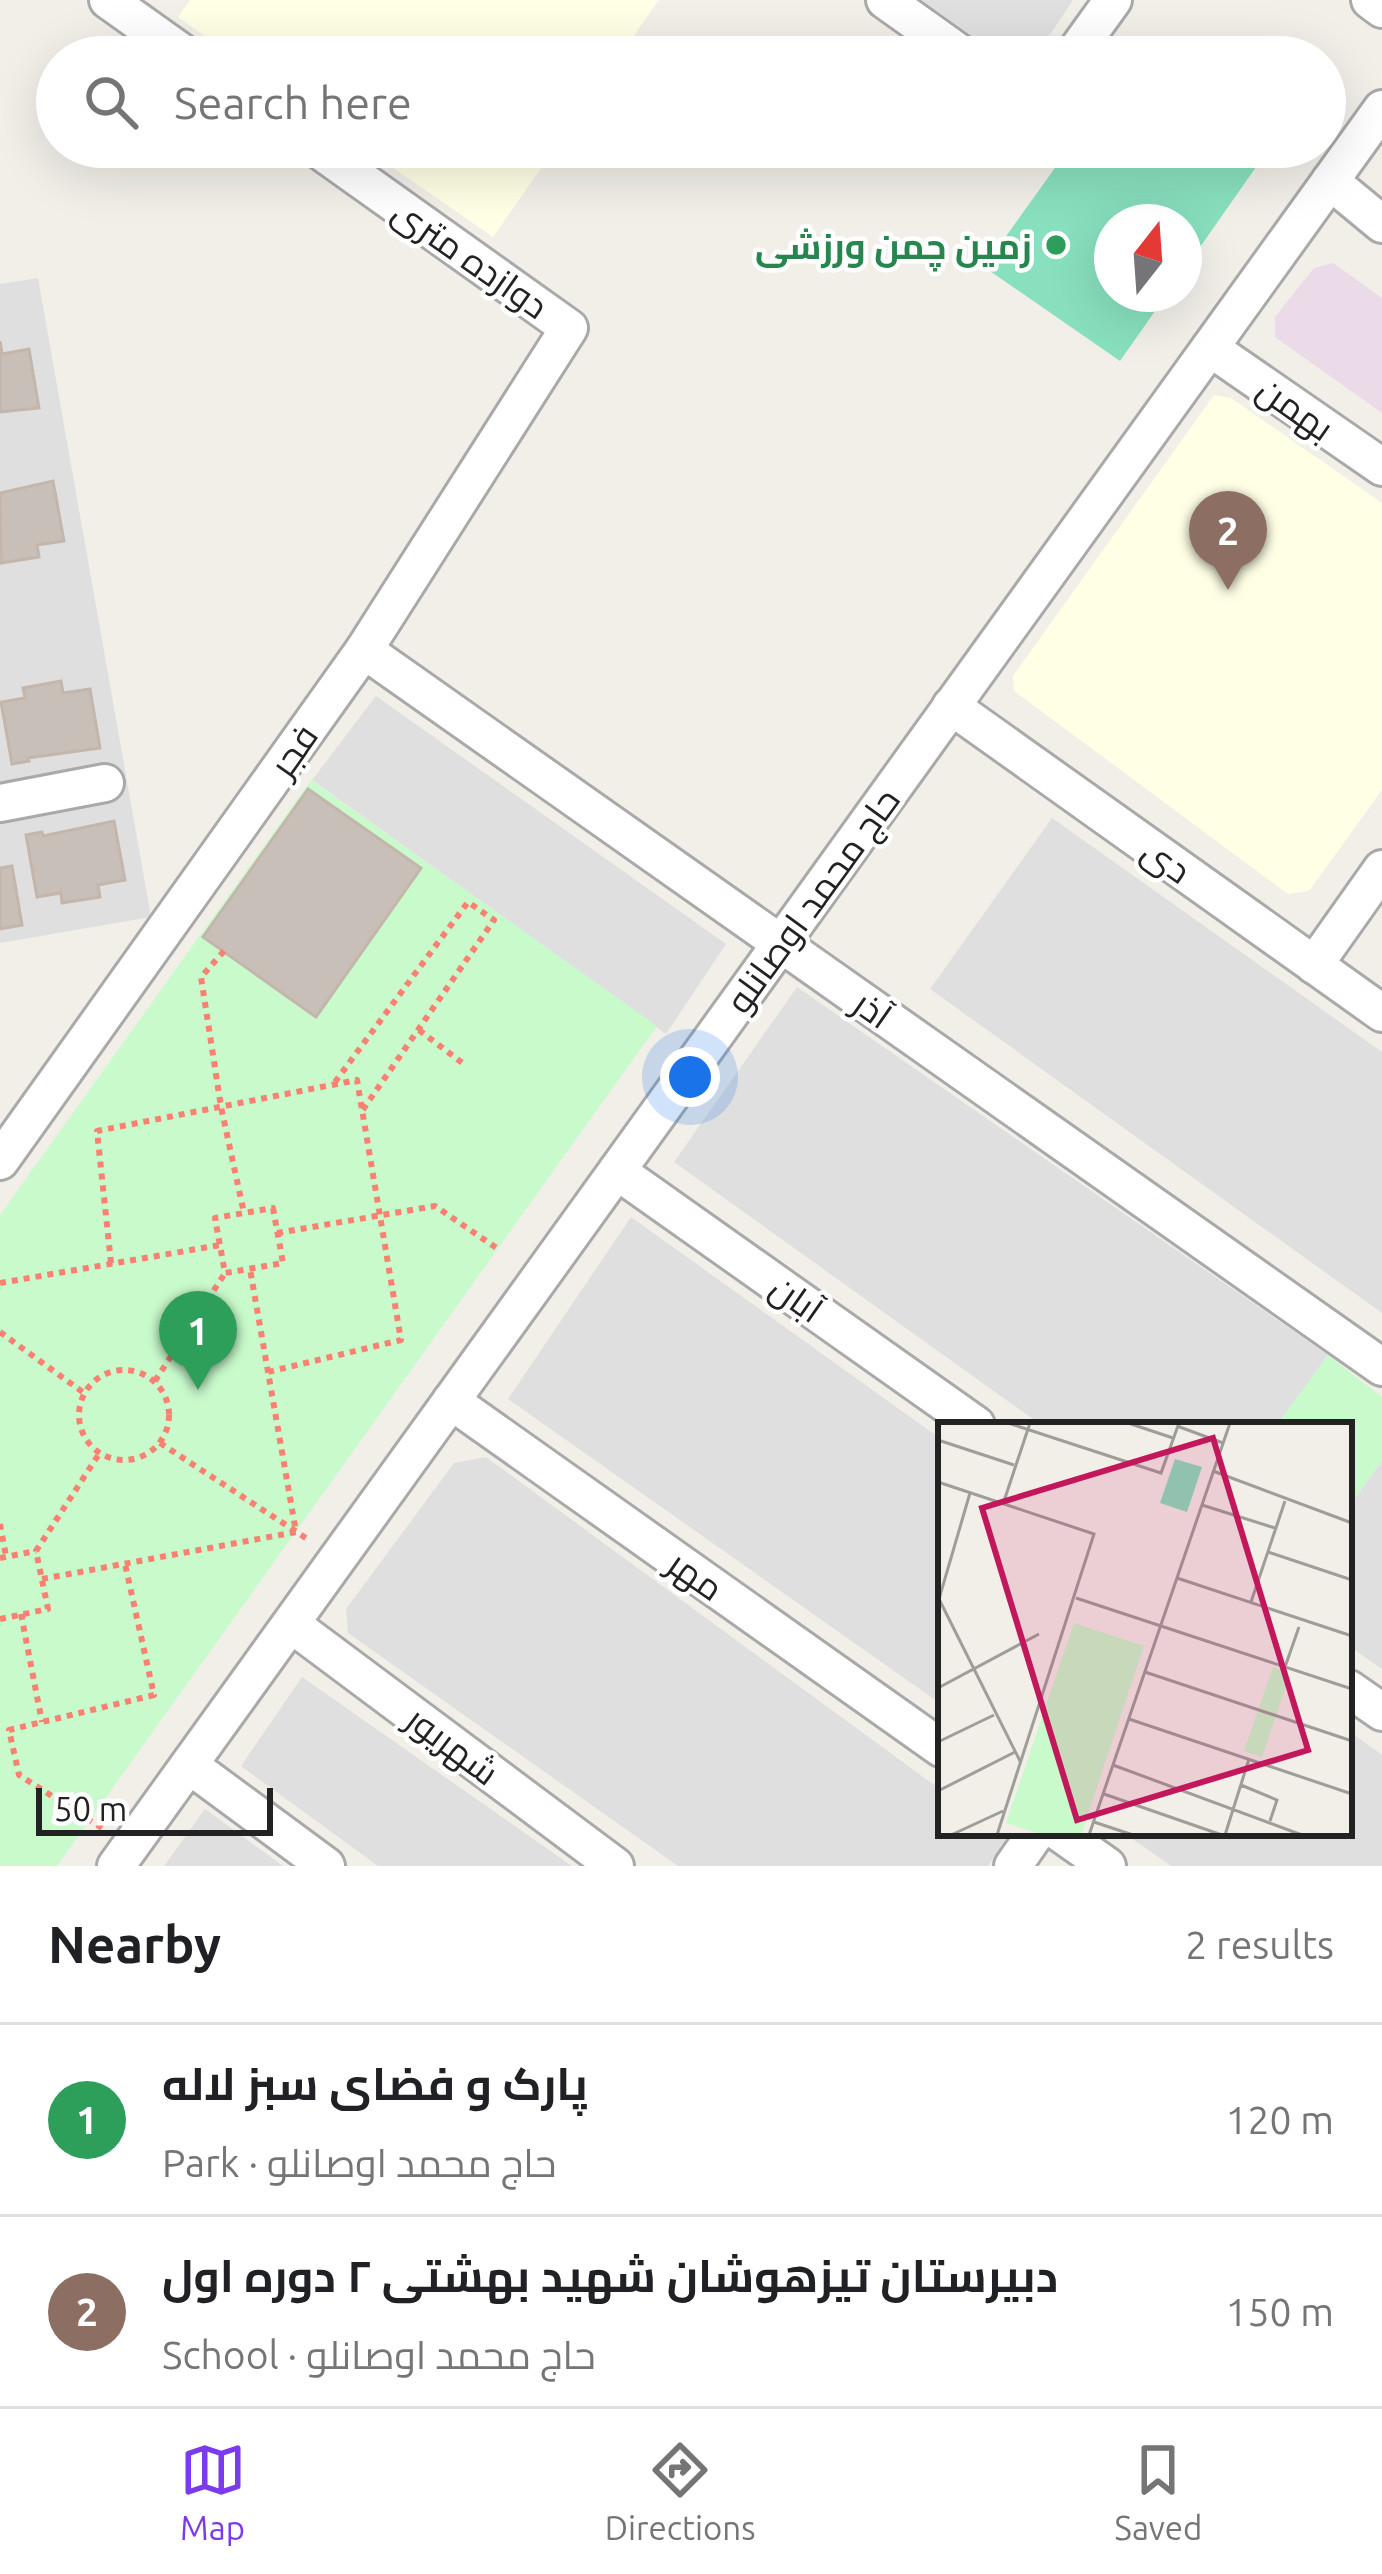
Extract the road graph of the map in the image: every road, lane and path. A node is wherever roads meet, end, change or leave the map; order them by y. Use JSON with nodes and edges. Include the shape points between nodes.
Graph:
{"nodes":[{"id":1,"x":885,"y":0,"type":"edge"},
{"id":2,"x":1113,"y":0,"type":"edge"},
{"id":3,"x":1370,"y":0,"type":"edge"},
{"id":4,"x":120,"y":4,"type":"edge"},
{"id":5,"x":1382,"y":9,"type":"edge"},
{"id":6,"x":161,"y":36,"type":"edge"},
{"id":7,"x":936,"y":36,"type":"edge"},
{"id":8,"x":1087,"y":36,"type":"edge"},
{"id":9,"x":1382,"y":109,"type":"edge"},
{"id":10,"x":1346,"y":159,"type":"edge"},
{"id":11,"x":344,"y":168,"type":"edge"},
{"id":12,"x":1339,"y":168,"type":"edge"},
{"id":13,"x":1330,"y":181,"type":"junction"},
{"id":14,"x":1382,"y":224,"type":"edge"},
{"id":15,"x":569,"y":328,"type":"joint"},
{"id":16,"x":1210,"y":348,"type":"junction"},
{"id":17,"x":1382,"y":467,"type":"edge"},
{"id":18,"x":364,"y":650,"type":"junction"},
{"id":19,"x":951,"y":706,"type":"junction"},
{"id":20,"x":105,"y":783,"type":"dead end"},
{"id":21,"x":0,"y":803,"type":"edge"},
{"id":22,"x":1382,"y":869,"type":"edge"},
{"id":23,"x":781,"y":944,"type":"junction"},
{"id":24,"x":224,"y":951,"type":"dead end"},
{"id":25,"x":1314,"y":965,"type":"junction"},
{"id":26,"x":1382,"y":1013,"type":"edge"},
{"id":27,"x":418,"y":1030,"type":"junction"},
{"id":28,"x":465,"y":1065,"type":"dead end"},
{"id":29,"x":334,"y":1084,"type":"junction"},
{"id":30,"x":221,"y":1107,"type":"junction"},
{"id":31,"x":362,"y":1112,"type":"junction"},
{"id":32,"x":0,"y":1161,"type":"edge"},
{"id":33,"x":617,"y":1171,"type":"junction"},
{"id":34,"x":244,"y":1213,"type":"junction"},
{"id":35,"x":380,"y":1215,"type":"junction"},
{"id":36,"x":277,"y":1233,"type":"junction"},
{"id":37,"x":220,"y":1246,"type":"junction"},
{"id":38,"x":498,"y":1249,"type":"dead end"},
{"id":39,"x":111,"y":1263,"type":"junction"},
{"id":40,"x":250,"y":1269,"type":"junction"},
{"id":41,"x":225,"y":1273,"type":"junction"},
{"id":42,"x":0,"y":1282,"type":"edge"},
{"id":43,"x":0,"y":1332,"type":"edge"},
{"id":44,"x":1382,"y":1367,"type":"edge"},
{"id":45,"x":268,"y":1372,"type":"junction"},
{"id":46,"x":154,"y":1382,"type":"junction"},
{"id":47,"x":84,"y":1393,"type":"junction"},
{"id":48,"x":451,"y":1401,"type":"junction"},
{"id":49,"x":972,"y":1422,"type":"edge"},
{"id":50,"x":160,"y":1443,"type":"junction"},
{"id":51,"x":100,"y":1452,"type":"junction"},
{"id":52,"x":0,"y":1525,"type":"edge"},
{"id":53,"x":296,"y":1532,"type":"junction"},
{"id":54,"x":36,"y":1551,"type":"junction"},
{"id":55,"x":3,"y":1557,"type":"edge"},
{"id":56,"x":338,"y":1558,"type":"junction"},
{"id":57,"x":125,"y":1564,"type":"junction"},
{"id":58,"x":42,"y":1579,"type":"junction"},
{"id":59,"x":21,"y":1614,"type":"junction"},
{"id":60,"x":0,"y":1618,"type":"edge"},
{"id":61,"x":291,"y":1624,"type":"junction"},
{"id":62,"x":1352,"y":1691,"type":"edge"},
{"id":63,"x":1382,"y":1712,"type":"edge"},
{"id":64,"x":42,"y":1722,"type":"junction"},
{"id":65,"x":4,"y":1730,"type":"edge"},
{"id":66,"x":938,"y":1746,"type":"edge"},
{"id":67,"x":189,"y":1765,"type":"junction"},
{"id":68,"x":1034,"y":1836,"type":"edge"},
{"id":69,"x":1064,"y":1836,"type":"edge"},
{"id":70,"x":123,"y":1857,"type":"edge"},
{"id":71,"x":326,"y":1866,"type":"edge"},
{"id":72,"x":615,"y":1866,"type":"edge"},
{"id":73,"x":1012,"y":1866,"type":"edge"},
{"id":74,"x":1107,"y":1866,"type":"edge"}],
"edges":[{"from":1,"to":7,"type":"street"},
{"from":2,"to":8,"type":"street"},
{"from":3,"to":5,"type":"street"},
{"from":4,"to":6,"type":"street"},
{"from":9,"to":10,"type":"street","name":"حاج محمد اوصانلو"},
{"from":11,"to":15,"type":"street","name":"دوازده متری"},
{"from":12,"to":13,"type":"street","name":"حاج محمد اوصانلو"},
{"from":13,"to":14,"type":"street"},
{"from":13,"to":16,"type":"street","name":"حاج محمد اوصانلو"},
{"from":15,"to":18,"type":"street","name":"فجر"},
{"from":16,"to":17,"type":"street","name":"بهمن"},
{"from":16,"to":19,"type":"street","name":"حاج محمد اوصانلو"},
{"from":18,"to":23,"type":"street","name":"آذر"},
{"from":18,"to":32,"type":"street","name":"فجر"},
{"from":19,"to":23,"type":"street","name":"حاج محمد اوصانلو"},
{"from":19,"to":25,"type":"street","name":"دی"},
{"from":20,"to":21,"type":"street"},
{"from":22,"to":25,"type":"street"},
{"from":23,"to":33,"type":"street","name":"حاج محمد اوصانلو"},
{"from":23,"to":44,"type":"street","name":"آذر"},
{"from":24,"to":30,"type":"path","via":[[201,977]]},
{"from":25,"to":26,"type":"street","name":"دی"},
{"from":27,"to":28,"type":"path"},
{"from":27,"to":29,"type":"path","via":[[494,920],[468,902]]},
{"from":27,"to":31,"type":"path"},
{"from":29,"to":30,"type":"path"},
{"from":29,"to":31,"type":"path","via":[[357,1080]]},
{"from":30,"to":34,"type":"path"},
{"from":30,"to":39,"type":"path","via":[[97,1131]]},
{"from":31,"to":35,"type":"path"},
{"from":33,"to":48,"type":"street","name":"حاج محمد اوصانلو"},
{"from":33,"to":49,"type":"street","name":"آبان"},
{"from":34,"to":36,"type":"path","via":[[273,1208]]},
{"from":34,"to":37,"type":"path","via":[[215,1218]]},
{"from":35,"to":36,"type":"path"},
{"from":35,"to":38,"type":"path","via":[[435,1206]]},
{"from":35,"to":45,"type":"path","via":[[401,1340]]},
{"from":36,"to":40,"type":"path","via":[[283,1263]]},
{"from":37,"to":39,"type":"path"},
{"from":37,"to":41,"type":"path"},
{"from":39,"to":42,"type":"path"},
{"from":40,"to":41,"type":"path"},
{"from":40,"to":45,"type":"path"},
{"from":41,"to":46,"type":"path"},
{"from":43,"to":47,"type":"path"},
{"from":45,"to":53,"type":"path"},
{"from":46,"to":47,"type":"path","via":[[120,1370]]},
{"from":46,"to":50,"type":"path","via":[[170,1414]]},
{"from":47,"to":51,"type":"path","via":[[79,1421]]},
{"from":48,"to":56,"type":"street","name":"حاج محمد اوصانلو"},
{"from":48,"to":66,"type":"street","name":"مهر"},
{"from":50,"to":51,"type":"path","via":[[135,1459]]},
{"from":50,"to":53,"type":"path"},
{"from":51,"to":54,"type":"path"},
{"from":52,"to":55,"type":"path"},
{"from":53,"to":56,"type":"path"},
{"from":53,"to":57,"type":"path"},
{"from":54,"to":55,"type":"path"},
{"from":54,"to":58,"type":"path"},
{"from":56,"to":61,"type":"street","name":"حاج محمد اوصانلو"},
{"from":57,"to":58,"type":"path"},
{"from":57,"to":64,"type":"path","via":[[154,1695]]},
{"from":58,"to":59,"type":"path","via":[[48,1609]]},
{"from":59,"to":60,"type":"path"},
{"from":59,"to":64,"type":"path"},
{"from":61,"to":67,"type":"street","name":"حاج محمد اوصانلو"},
{"from":61,"to":72,"type":"street","name":"شهریور"},
{"from":62,"to":63,"type":"street"},
{"from":64,"to":65,"type":"path"},
{"from":65,"to":70,"type":"path","via":[[19,1775]]},
{"from":67,"to":70,"type":"street","name":"حاج محمد اوصانلو"},
{"from":67,"to":71,"type":"street"},
{"from":68,"to":73,"type":"street"},
{"from":69,"to":74,"type":"street"}]}
